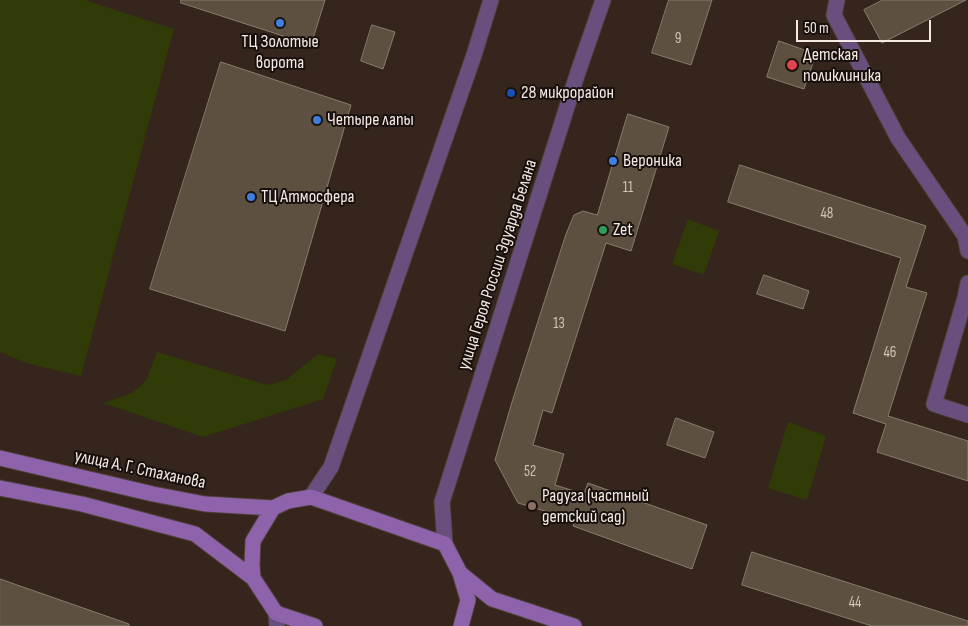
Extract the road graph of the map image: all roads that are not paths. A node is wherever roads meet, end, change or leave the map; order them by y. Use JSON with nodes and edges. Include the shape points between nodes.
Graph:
{"nodes":[{"id":1,"x":490,"y":0,"type":"edge"},
{"id":2,"x":603,"y":0,"type":"edge"},
{"id":3,"x":836,"y":0,"type":"edge"},
{"id":4,"x":968,"y":251,"type":"edge"},
{"id":5,"x":968,"y":283,"type":"edge"},
{"id":6,"x":968,"y":415,"type":"edge"},
{"id":7,"x":0,"y":458,"type":"edge"},
{"id":8,"x":0,"y":488,"type":"edge"},
{"id":9,"x":311,"y":497,"type":"junction"},
{"id":10,"x":273,"y":508,"type":"junction"},
{"id":11,"x":444,"y":544,"type":"junction"},
{"id":12,"x":460,"y":573,"type":"junction"},
{"id":13,"x":253,"y":578,"type":"junction"},
{"id":14,"x":277,"y":620,"type":"edge"},
{"id":15,"x":315,"y":626,"type":"edge"},
{"id":16,"x":461,"y":626,"type":"edge"},
{"id":17,"x":574,"y":626,"type":"edge"}],
"edges":[{"from":1,"to":9,"type":"street","via":[[331,467]]},
{"from":2,"to":11,"type":"street","name":"улица Героя России Эдуарда Белана","via":[[442,502]]},
{"from":3,"to":4,"type":"street","via":[[834,15],[898,138],[965,236]]},
{"from":5,"to":6,"type":"street","via":[[934,404]]},
{"from":7,"to":10,"type":"main road","name":"улица А. Г. Стаханова","via":[[196,503]]},
{"from":8,"to":13,"type":"main road","via":[[82,504],[195,534]]},
{"from":9,"to":10,"type":"main road","via":[[288,501]]},
{"from":9,"to":11,"type":"main road"},
{"from":10,"to":13,"type":"main road","via":[[253,541]]},
{"from":11,"to":12,"type":"main road"},
{"from":12,"to":16,"type":"main road","via":[[468,600]]},
{"from":12,"to":17,"type":"main road","via":[[492,600]]},
{"from":13,"to":14,"type":"main road"},
{"from":14,"to":15,"type":"main road"}]}
